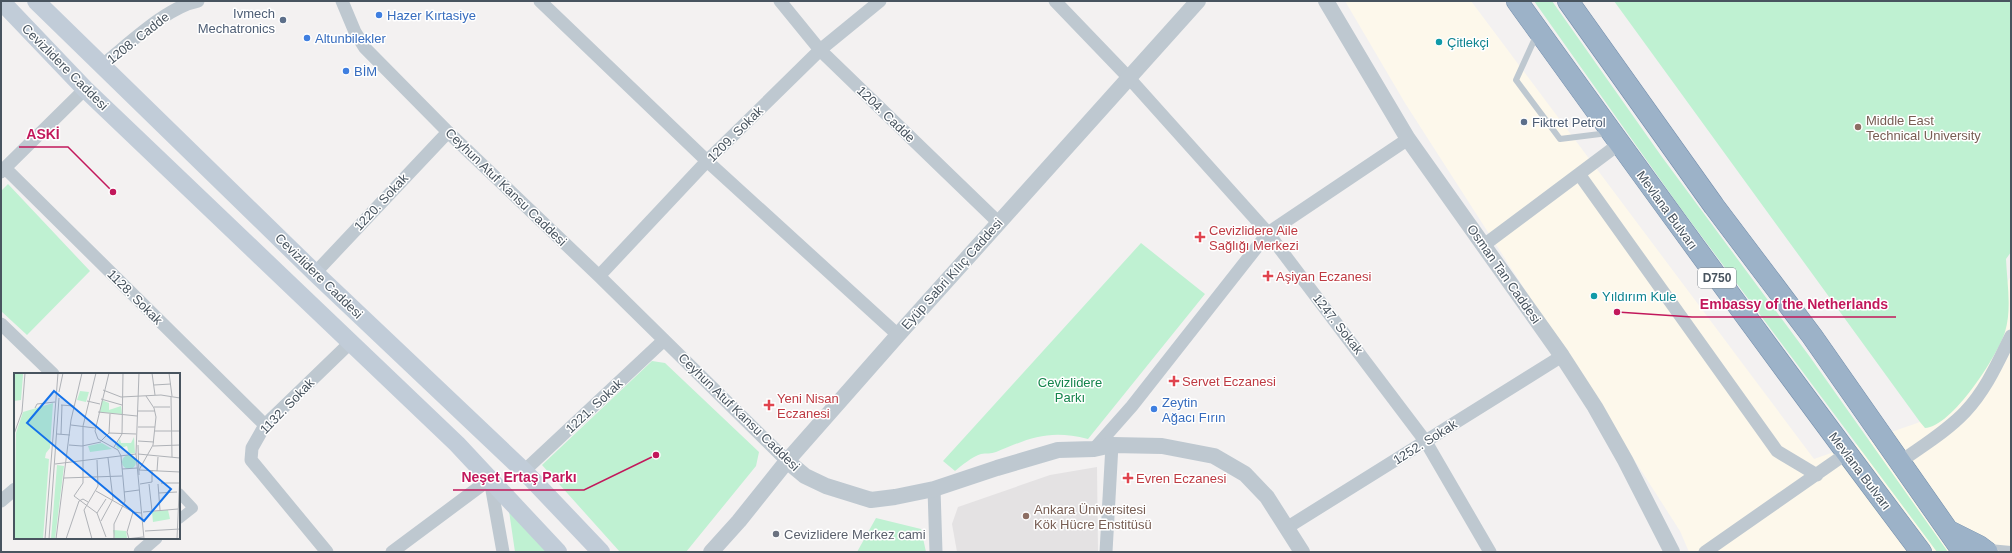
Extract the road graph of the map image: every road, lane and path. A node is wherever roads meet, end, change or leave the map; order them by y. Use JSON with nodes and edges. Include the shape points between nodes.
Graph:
{"nodes":[{"id":1,"x":36,"y":1,"type":"edge"},
{"id":2,"x":342,"y":1,"type":"edge"},
{"id":3,"x":540,"y":1,"type":"edge"},
{"id":4,"x":780,"y":1,"type":"edge"},
{"id":5,"x":880,"y":1,"type":"edge"},
{"id":6,"x":1054,"y":1,"type":"edge"},
{"id":7,"x":1198,"y":1,"type":"edge"},
{"id":8,"x":1326,"y":1,"type":"edge"},
{"id":9,"x":1517,"y":1,"type":"edge"},
{"id":10,"x":1568,"y":1,"type":"edge"},
{"id":11,"x":1,"y":2,"type":"edge"},
{"id":12,"x":191,"y":2,"type":"edge"},
{"id":13,"x":1539,"y":31,"type":"junction"},
{"id":14,"x":820,"y":50,"type":"junction"},
{"id":15,"x":101,"y":66,"type":"junction"},
{"id":16,"x":1129,"y":78,"type":"junction"},
{"id":17,"x":85,"y":89,"type":"junction"},
{"id":18,"x":448,"y":132,"type":"junction"},
{"id":19,"x":1615,"y":138,"type":"junction"},
{"id":20,"x":1408,"y":139,"type":"junction"},
{"id":21,"x":707,"y":161,"type":"junction"},
{"id":22,"x":3,"y":170,"type":"edge"},
{"id":23,"x":1579,"y":174,"type":"junction"},
{"id":24,"x":998,"y":222,"type":"junction"},
{"id":25,"x":1268,"y":233,"type":"junction"},
{"id":26,"x":1484,"y":245,"type":"junction"},
{"id":27,"x":315,"y":273,"type":"junction"},
{"id":28,"x":599,"y":276,"type":"junction"},
{"id":29,"x":1,"y":324,"type":"edge"},
{"id":30,"x":898,"y":335,"type":"junction"},
{"id":31,"x":2011,"y":336,"type":"edge"},
{"id":32,"x":664,"y":340,"type":"junction"},
{"id":33,"x":351,"y":342,"type":"junction"},
{"id":34,"x":1562,"y":356,"type":"junction"},
{"id":35,"x":52,"y":373,"type":"edge"},
{"id":36,"x":266,"y":425,"type":"junction"},
{"id":37,"x":1426,"y":442,"type":"junction"},
{"id":38,"x":1112,"y":444,"type":"junction"},
{"id":39,"x":1094,"y":449,"type":"junction"},
{"id":40,"x":1847,"y":453,"type":"junction"},
{"id":41,"x":787,"y":461,"type":"junction"},
{"id":42,"x":1900,"y":462,"type":"junction"},
{"id":43,"x":524,"y":471,"type":"junction"},
{"id":44,"x":1817,"y":474,"type":"junction"},
{"id":45,"x":490,"y":479,"type":"junction"},
{"id":46,"x":934,"y":489,"type":"junction"},
{"id":47,"x":14,"y":490,"type":"edge"},
{"id":48,"x":180,"y":494,"type":"edge"},
{"id":49,"x":1,"y":501,"type":"edge"},
{"id":50,"x":180,"y":518,"type":"edge"},
{"id":51,"x":1288,"y":527,"type":"junction"},
{"id":52,"x":155,"y":539,"type":"edge"},
{"id":53,"x":2011,"y":549,"type":"edge"},
{"id":54,"x":1976,"y":550,"type":"edge"},
{"id":55,"x":140,"y":552,"type":"edge"},
{"id":56,"x":327,"y":552,"type":"edge"},
{"id":57,"x":392,"y":552,"type":"edge"},
{"id":58,"x":503,"y":552,"type":"edge"},
{"id":59,"x":558,"y":552,"type":"edge"},
{"id":60,"x":601,"y":552,"type":"edge"},
{"id":61,"x":711,"y":552,"type":"edge"},
{"id":62,"x":936,"y":552,"type":"edge"},
{"id":63,"x":1106,"y":552,"type":"edge"},
{"id":64,"x":1302,"y":552,"type":"edge"},
{"id":65,"x":1490,"y":552,"type":"edge"},
{"id":66,"x":1672,"y":552,"type":"edge"},
{"id":67,"x":1705,"y":552,"type":"edge"},
{"id":68,"x":1921,"y":552,"type":"edge"}],
"edges":[{"from":1,"to":15,"type":"main road","name":"Cevizlidere Caddesi"},
{"from":2,"to":18,"type":"street","name":"Ceyhun Atuf Kansu Caddesi","via":[[365,48]]},
{"from":3,"to":21,"type":"street"},
{"from":4,"to":14,"type":"street","name":"1204. Cadde"},
{"from":5,"to":14,"type":"street","name":"1209. Sokak"},
{"from":6,"to":16,"type":"street","name":"1247. Sokak"},
{"from":7,"to":16,"type":"street","name":"Eyüp Sabri Kılıç Caddesi"},
{"from":8,"to":20,"type":"street","name":"Osman Tan Caddesi"},
{"from":9,"to":13,"type":"highway","name":"Mevlana Bulvarı","number":"D750"},
{"from":10,"to":42,"type":"highway","via":[[1714,206],[1812,336]]},
{"from":11,"to":17,"type":"main road","name":"Cevizlidere Caddesi"},
{"from":12,"to":15,"type":"street","name":"1208. Cadde","via":[[166,14]]},
{"from":13,"to":19,"type":"highway","name":"Mevlana Bulvarı","number":"D750"},
{"from":13,"to":19,"type":"lane","via":[[1516,80],[1560,139]]},
{"from":14,"to":21,"type":"street","name":"1209. Sokak"},
{"from":14,"to":24,"type":"street","name":"1204. Cadde"},
{"from":15,"to":27,"type":"main road","name":"Cevizlidere Caddesi"},
{"from":16,"to":24,"type":"street","name":"Eyüp Sabri Kılıç Caddesi"},
{"from":16,"to":25,"type":"street","name":"1247. Sokak"},
{"from":17,"to":22,"type":"street"},
{"from":17,"to":33,"type":"main road","name":"Cevizlidere Caddesi"},
{"from":18,"to":27,"type":"street","name":"1220. Sokak"},
{"from":18,"to":28,"type":"street","name":"Ceyhun Atuf Kansu Caddesi"},
{"from":19,"to":23,"type":"street"},
{"from":19,"to":40,"type":"highway","name":"Mevlana Bulvarı","number":"D750"},
{"from":20,"to":25,"type":"street"},
{"from":20,"to":26,"type":"street","name":"Osman Tan Caddesi"},
{"from":21,"to":28,"type":"street","name":"1209. Sokak"},
{"from":21,"to":30,"type":"street"},
{"from":22,"to":36,"type":"street","name":"1128. Sokak"},
{"from":23,"to":26,"type":"street"},
{"from":23,"to":44,"type":"street","via":[[1777,451]]},
{"from":24,"to":30,"type":"street","name":"Eyüp Sabri Kılıç Caddesi"},
{"from":25,"to":37,"type":"street","name":"1247. Sokak"},
{"from":25,"to":39,"type":"street","via":[[1132,406]]},
{"from":26,"to":34,"type":"street","name":"Osman Tan Caddesi"},
{"from":27,"to":43,"type":"main road","name":"Cevizlidere Caddesi"},
{"from":28,"to":32,"type":"street","name":"Ceyhun Atuf Kansu Caddesi"},
{"from":29,"to":35,"type":"street"},
{"from":30,"to":41,"type":"street","name":"Eyüp Sabri Kılıç Caddesi"},
{"from":31,"to":42,"type":"street","via":[[1985,385],[1966,410],[1944,431]]},
{"from":32,"to":41,"type":"street","name":"Ceyhun Atuf Kansu Caddesi"},
{"from":32,"to":43,"type":"street","name":"1221. Sokak"},
{"from":33,"to":36,"type":"street","name":"1132. Sokak"},
{"from":33,"to":45,"type":"main road","name":"Cevizlidere Caddesi"},
{"from":34,"to":37,"type":"street","name":"1252. Sokak"},
{"from":34,"to":66,"type":"street","name":"Osman Tan Caddesi","via":[[1625,460]]},
{"from":36,"to":56,"type":"street","name":"1132. Sokak","via":[[252,448],[251,460]]},
{"from":37,"to":51,"type":"street","name":"1252. Sokak"},
{"from":37,"to":65,"type":"street","name":"1247. Sokak"},
{"from":38,"to":39,"type":"street","name":"Ceyhun Atuf Kansu Caddesi"},
{"from":38,"to":51,"type":"street","name":"Ceyhun Atuf Kansu Caddesi","via":[[1162,446],[1214,456],[1245,474],[1267,497]]},
{"from":38,"to":63,"type":"street"},
{"from":39,"to":46,"type":"street","name":"Ceyhun Atuf Kansu Caddesi","via":[[1058,450]]},
{"from":40,"to":44,"type":"street"},
{"from":40,"to":68,"type":"highway","name":"Mevlana Bulvarı","number":"D750"},
{"from":41,"to":46,"type":"street","name":"Ceyhun Atuf Kansu Caddesi","via":[[805,476],[826,486],[871,500],[895,498]]},
{"from":41,"to":61,"type":"street","name":"Eyüp Sabri Kılıç Caddesi"},
{"from":42,"to":54,"type":"highway","via":[[1947,530]]},
{"from":43,"to":60,"type":"main road","name":"Cevizlidere Caddesi"},
{"from":44,"to":67,"type":"street"},
{"from":45,"to":57,"type":"street"},
{"from":45,"to":58,"type":"street"},
{"from":45,"to":59,"type":"main road","name":"Cevizlidere Caddesi"},
{"from":46,"to":62,"type":"street"},
{"from":47,"to":49,"type":"street"},
{"from":48,"to":50,"type":"street","via":[[193,508]]},
{"from":51,"to":64,"type":"street","name":"Ceyhun Atuf Kansu Caddesi"},
{"from":52,"to":55,"type":"street"},
{"from":53,"to":54,"type":"lane"}]}
